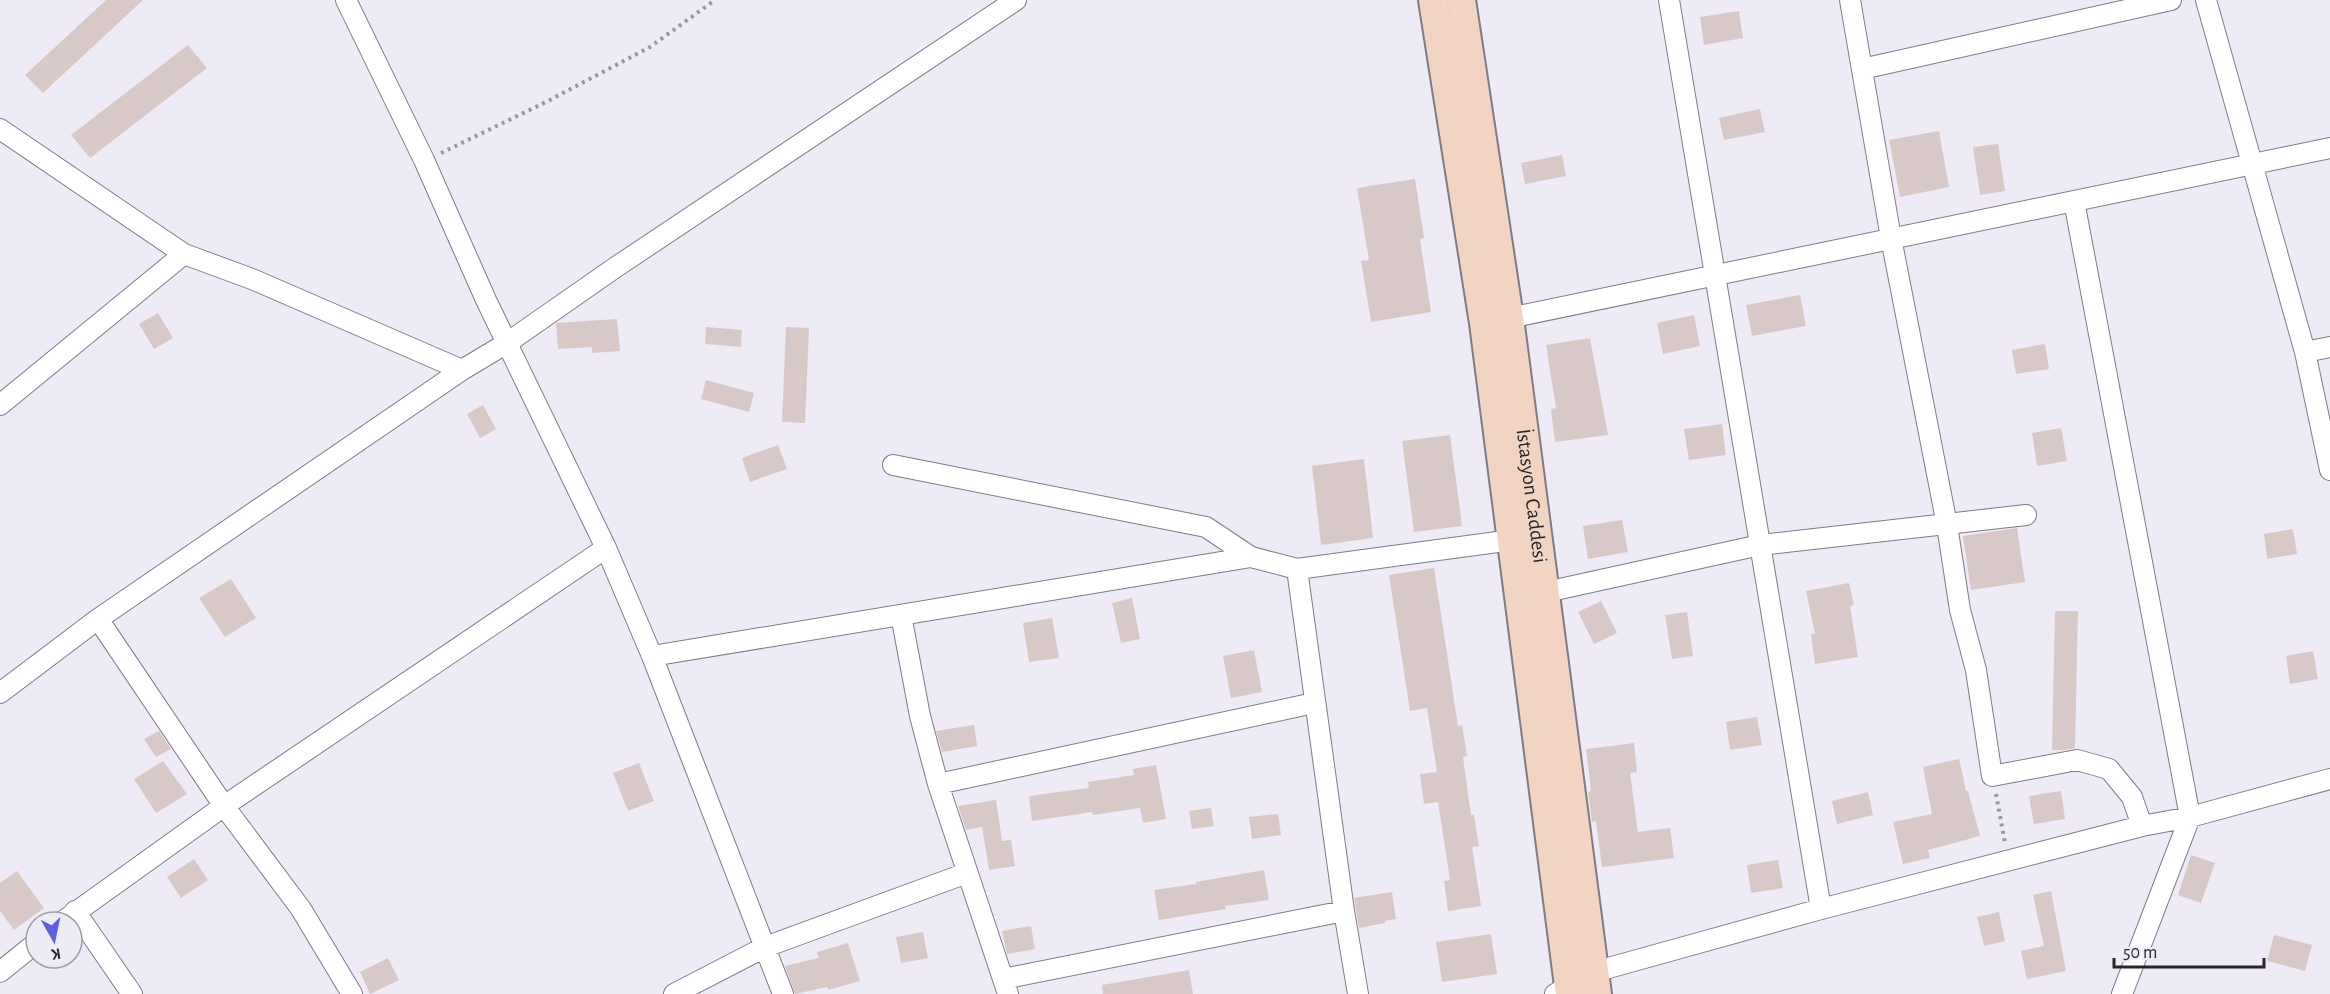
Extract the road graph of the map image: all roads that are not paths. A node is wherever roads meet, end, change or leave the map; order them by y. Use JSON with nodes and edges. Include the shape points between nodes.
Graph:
{"nodes":[{"id":1,"x":346,"y":0,"type":"edge"},
{"id":2,"x":1016,"y":0,"type":"edge"},
{"id":3,"x":1433,"y":0,"type":"edge"},
{"id":4,"x":1461,"y":0,"type":"edge"},
{"id":5,"x":1669,"y":0,"type":"edge"},
{"id":6,"x":1850,"y":0,"type":"edge"},
{"id":7,"x":2171,"y":0,"type":"edge"},
{"id":8,"x":2206,"y":0,"type":"edge"},
{"id":9,"x":1862,"y":69,"type":"junction"},
{"id":10,"x":0,"y":129,"type":"edge"},
{"id":11,"x":2330,"y":148,"type":"edge"},
{"id":12,"x":2253,"y":164,"type":"junction"},
{"id":13,"x":2074,"y":201,"type":"junction"},
{"id":14,"x":1891,"y":238,"type":"junction"},
{"id":15,"x":184,"y":254,"type":"junction"},
{"id":16,"x":1716,"y":273,"type":"junction"},
{"id":17,"x":1509,"y":318,"type":"junction"},
{"id":18,"x":507,"y":343,"type":"junction"},
{"id":19,"x":2330,"y":347,"type":"edge"},
{"id":20,"x":2305,"y":352,"type":"junction"},
{"id":21,"x":462,"y":369,"type":"junction"},
{"id":22,"x":0,"y":405,"type":"edge"},
{"id":23,"x":893,"y":465,"type":"dead end"},
{"id":24,"x":2330,"y":470,"type":"edge"},
{"id":25,"x":2026,"y":515,"type":"dead end"},
{"id":26,"x":1947,"y":525,"type":"junction"},
{"id":27,"x":1512,"y":540,"type":"junction"},
{"id":28,"x":1760,"y":545,"type":"junction"},
{"id":29,"x":606,"y":548,"type":"junction"},
{"id":30,"x":1251,"y":557,"type":"junction"},
{"id":31,"x":1297,"y":569,"type":"junction"},
{"id":32,"x":1545,"y":592,"type":"junction"},
{"id":33,"x":901,"y":615,"type":"junction"},
{"id":34,"x":98,"y":619,"type":"junction"},
{"id":35,"x":652,"y":656,"type":"junction"},
{"id":36,"x":0,"y":693,"type":"edge"},
{"id":37,"x":1314,"y":703,"type":"junction"},
{"id":38,"x":2330,"y":779,"type":"edge"},
{"id":39,"x":938,"y":784,"type":"junction"},
{"id":40,"x":224,"y":806,"type":"junction"},
{"id":41,"x":2190,"y":817,"type":"junction"},
{"id":42,"x":2142,"y":826,"type":"junction"},
{"id":43,"x":967,"y":873,"type":"junction"},
{"id":44,"x":1821,"y":909,"type":"junction"},
{"id":45,"x":77,"y":910,"type":"edge"},
{"id":46,"x":1344,"y":911,"type":"junction"},
{"id":47,"x":84,"y":936,"type":"edge"},
{"id":48,"x":765,"y":946,"type":"junction"},
{"id":49,"x":24,"y":953,"type":"edge"},
{"id":50,"x":0,"y":972,"type":"edge"},
{"id":51,"x":1596,"y":983,"type":"edge"},
{"id":52,"x":1005,"y":987,"type":"edge"},
{"id":53,"x":1565,"y":992,"type":"edge"},
{"id":54,"x":132,"y":994,"type":"edge"},
{"id":55,"x":352,"y":994,"type":"edge"},
{"id":56,"x":675,"y":994,"type":"edge"},
{"id":57,"x":783,"y":994,"type":"edge"},
{"id":58,"x":1358,"y":994,"type":"edge"},
{"id":59,"x":2122,"y":994,"type":"edge"}],
"edges":[{"from":1,"to":18,"type":"street"},
{"from":2,"to":18,"type":"street"},
{"from":3,"to":27,"type":"main road","via":[[1484,323]]},
{"from":4,"to":17,"type":"main road","name":"İstasyon Caddesi"},
{"from":5,"to":16,"type":"street"},
{"from":6,"to":9,"type":"street"},
{"from":7,"to":9,"type":"street"},
{"from":8,"to":12,"type":"street"},
{"from":9,"to":14,"type":"street"},
{"from":10,"to":15,"type":"street"},
{"from":11,"to":12,"type":"street"},
{"from":12,"to":13,"type":"street"},
{"from":12,"to":20,"type":"street"},
{"from":13,"to":14,"type":"street"},
{"from":13,"to":41,"type":"street"},
{"from":14,"to":16,"type":"street"},
{"from":14,"to":26,"type":"street"},
{"from":15,"to":21,"type":"street"},
{"from":15,"to":22,"type":"street"},
{"from":16,"to":17,"type":"street"},
{"from":16,"to":28,"type":"street"},
{"from":17,"to":32,"type":"main road","name":"İstasyon Caddesi"},
{"from":18,"to":21,"type":"street"},
{"from":18,"to":29,"type":"street"},
{"from":19,"to":20,"type":"street"},
{"from":20,"to":24,"type":"street"},
{"from":21,"to":34,"type":"street"},
{"from":23,"to":30,"type":"street","via":[[1206,528]]},
{"from":25,"to":26,"type":"street"},
{"from":26,"to":28,"type":"street"},
{"from":26,"to":42,"type":"street","via":[[1992,776],[2077,760],[2109,768],[2132,797]]},
{"from":27,"to":31,"type":"street"},
{"from":27,"to":53,"type":"main road"},
{"from":28,"to":32,"type":"street"},
{"from":28,"to":44,"type":"street"},
{"from":29,"to":35,"type":"street"},
{"from":29,"to":40,"type":"street"},
{"from":30,"to":31,"type":"street"},
{"from":30,"to":33,"type":"street"},
{"from":31,"to":37,"type":"street"},
{"from":32,"to":51,"type":"main road","name":"İstasyon Caddesi"},
{"from":33,"to":35,"type":"street"},
{"from":33,"to":39,"type":"street","via":[[920,716]]},
{"from":34,"to":36,"type":"street"},
{"from":34,"to":40,"type":"street"},
{"from":35,"to":48,"type":"street"},
{"from":37,"to":39,"type":"street"},
{"from":37,"to":46,"type":"street"},
{"from":38,"to":41,"type":"street"},
{"from":39,"to":43,"type":"street"},
{"from":40,"to":45,"type":"street"},
{"from":40,"to":55,"type":"street","via":[[301,909]]},
{"from":41,"to":42,"type":"street"},
{"from":41,"to":59,"type":"street"},
{"from":42,"to":44,"type":"street"},
{"from":43,"to":48,"type":"street"},
{"from":43,"to":52,"type":"street"},
{"from":44,"to":51,"type":"street"},
{"from":46,"to":52,"type":"street"},
{"from":46,"to":58,"type":"street"},
{"from":47,"to":54,"type":"street"},
{"from":48,"to":56,"type":"street"},
{"from":48,"to":57,"type":"street"},
{"from":49,"to":50,"type":"street"},
{"from":51,"to":53,"type":"street"}]}
